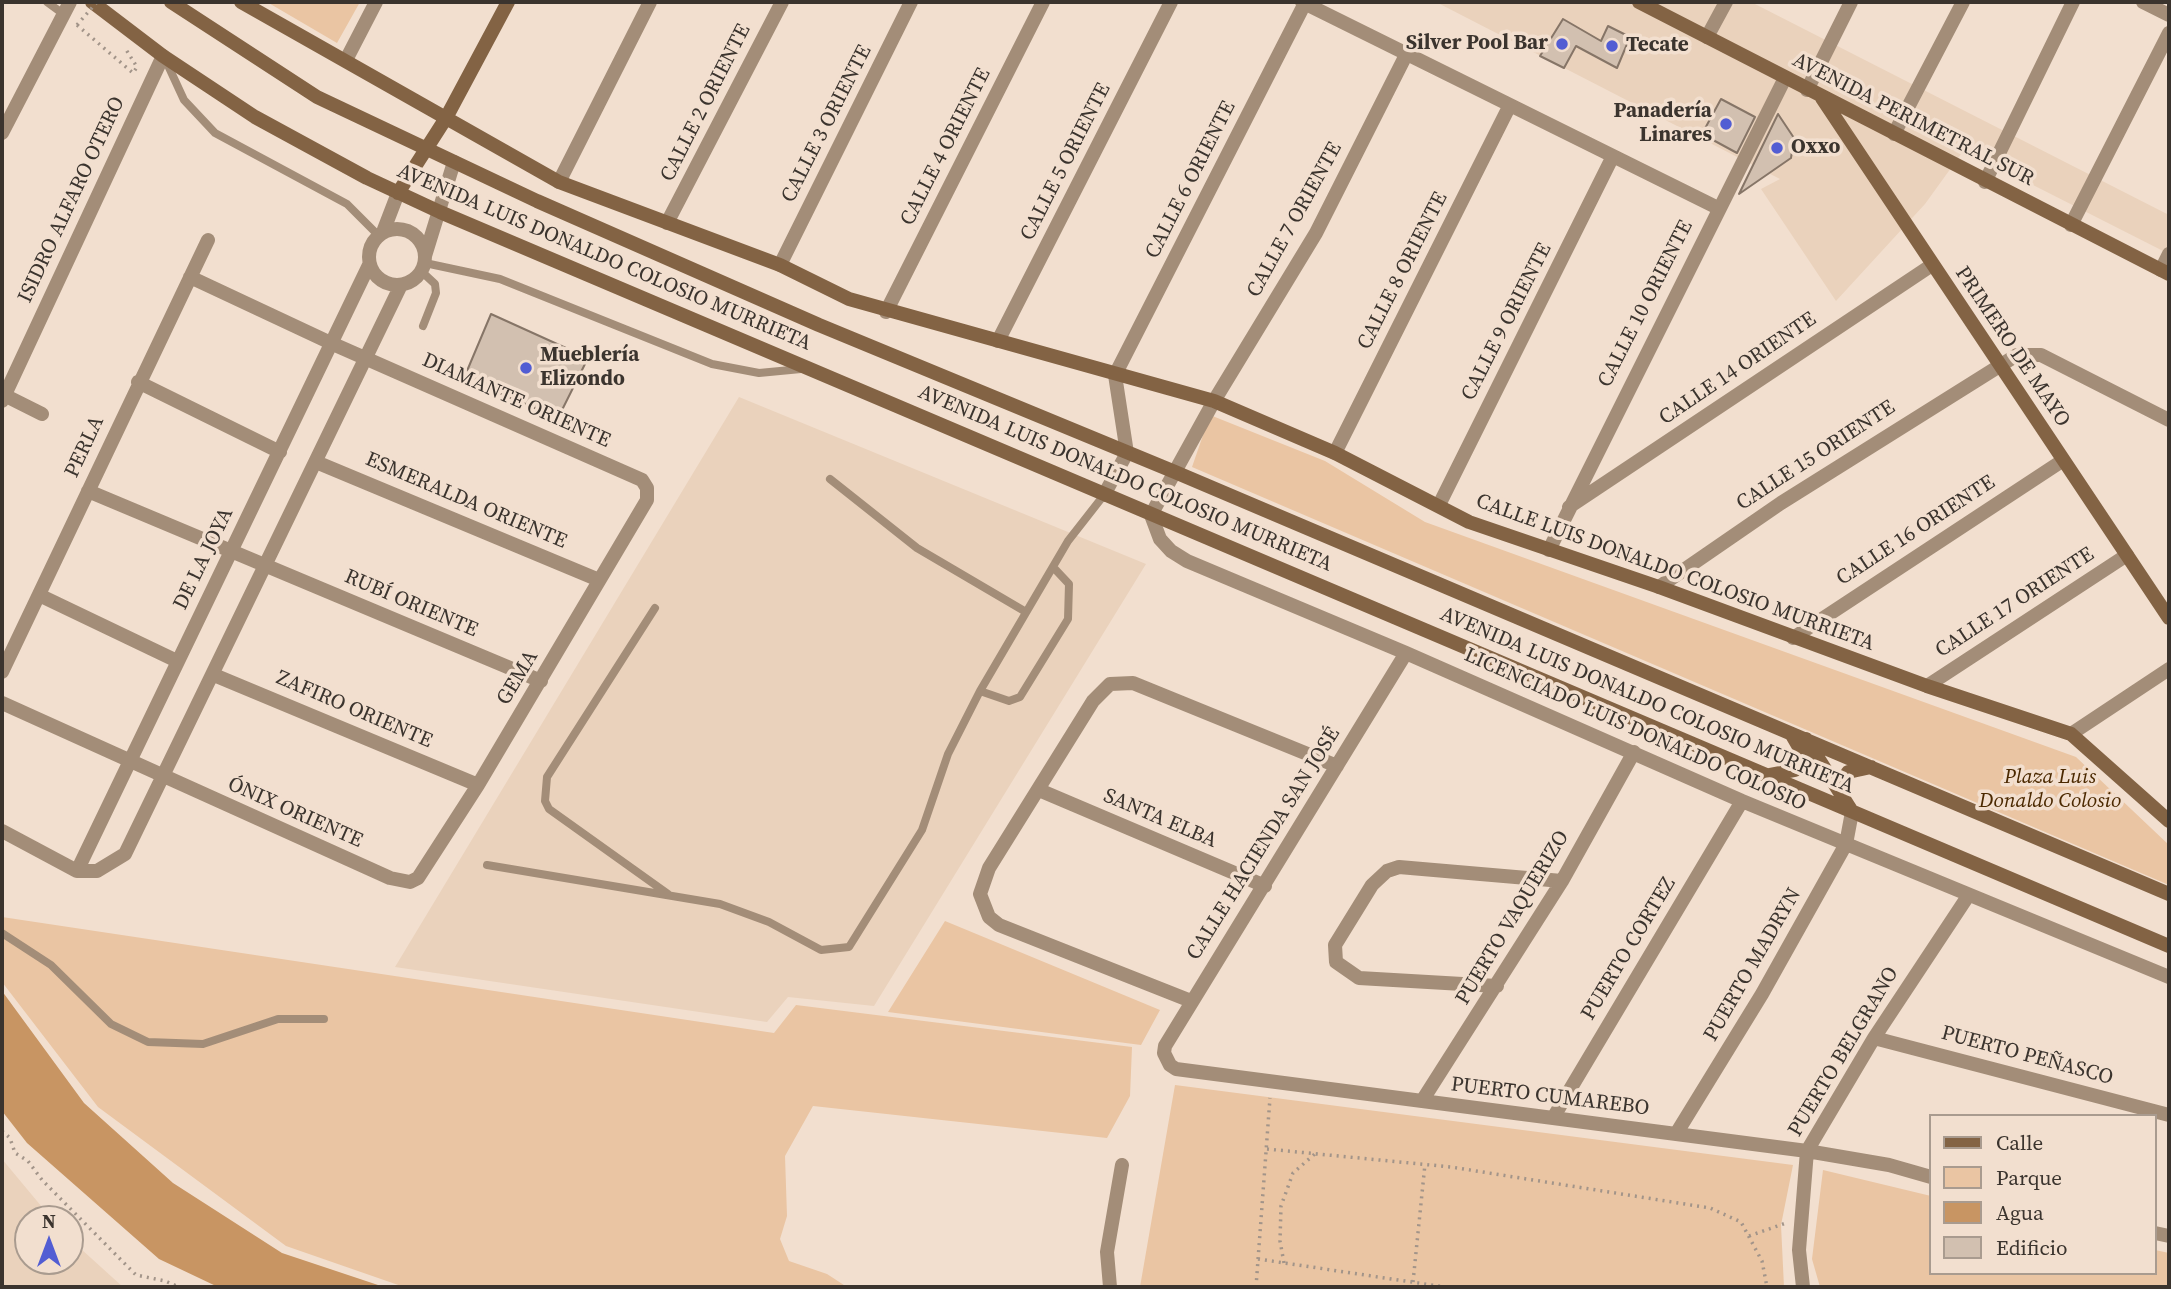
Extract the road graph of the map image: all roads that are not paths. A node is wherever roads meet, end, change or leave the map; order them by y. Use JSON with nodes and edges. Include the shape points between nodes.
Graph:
{"nodes":[{"id":1,"x":47,"y":2,"type":"edge"},
{"id":2,"x":94,"y":2,"type":"edge"},
{"id":3,"x":171,"y":2,"type":"edge"},
{"id":4,"x":242,"y":2,"type":"edge"},
{"id":5,"x":376,"y":2,"type":"edge"},
{"id":6,"x":508,"y":2,"type":"edge"},
{"id":7,"x":650,"y":2,"type":"edge"},
{"id":8,"x":782,"y":2,"type":"edge"},
{"id":9,"x":911,"y":2,"type":"edge"},
{"id":10,"x":1043,"y":2,"type":"edge"},
{"id":11,"x":1171,"y":2,"type":"edge"},
{"id":12,"x":1639,"y":2,"type":"edge"},
{"id":13,"x":1726,"y":2,"type":"edge"},
{"id":14,"x":1851,"y":2,"type":"edge"},
{"id":15,"x":1963,"y":2,"type":"edge"},
{"id":16,"x":2073,"y":2,"type":"edge"},
{"id":17,"x":2143,"y":2,"type":"edge"},
{"id":18,"x":1303,"y":3,"type":"edge"},
{"id":19,"x":66,"y":8,"type":"edge"},
{"id":20,"x":2169,"y":15,"type":"edge"},
{"id":21,"x":2169,"y":33,"type":"edge"},
{"id":22,"x":1707,"y":37,"type":"junction"},
{"id":23,"x":1406,"y":55,"type":"junction"},
{"id":24,"x":163,"y":56,"type":"junction"},
{"id":25,"x":346,"y":60,"type":"junction"},
{"id":26,"x":1785,"y":78,"type":"junction"},
{"id":27,"x":1807,"y":90,"type":"junction"},
{"id":28,"x":1822,"y":98,"type":"junction"},
{"id":29,"x":1509,"y":107,"type":"junction"},
{"id":30,"x":446,"y":118,"type":"junction"},
{"id":31,"x":2,"y":133,"type":"edge"},
{"id":32,"x":1894,"y":134,"type":"junction"},
{"id":33,"x":426,"y":149,"type":"junction"},
{"id":34,"x":1612,"y":158,"type":"junction"},
{"id":35,"x":454,"y":162,"type":"junction"},
{"id":36,"x":559,"y":182,"type":"junction"},
{"id":37,"x":1985,"y":182,"type":"junction"},
{"id":38,"x":398,"y":193,"type":"junction"},
{"id":39,"x":1718,"y":208,"type":"junction"},
{"id":40,"x":440,"y":212,"type":"junction"},
{"id":41,"x":667,"y":223,"type":"junction"},
{"id":42,"x":2071,"y":225,"type":"junction"},
{"id":43,"x":380,"y":234,"type":"junction"},
{"id":44,"x":208,"y":240,"type":"dead end"},
{"id":45,"x":2169,"y":254,"type":"edge"},
{"id":46,"x":424,"y":263,"type":"junction"},
{"id":47,"x":369,"y":265,"type":"junction"},
{"id":48,"x":780,"y":265,"type":"junction"},
{"id":49,"x":1932,"y":265,"type":"junction"},
{"id":50,"x":2165,"y":272,"type":"edge"},
{"id":51,"x":190,"y":278,"type":"junction"},
{"id":52,"x":401,"y":285,"type":"junction"},
{"id":53,"x":886,"y":312,"type":"junction"},
{"id":54,"x":423,"y":326,"type":"dead end"},
{"id":55,"x":998,"y":341,"type":"junction"},
{"id":56,"x":333,"y":344,"type":"junction"},
{"id":57,"x":364,"y":357,"type":"junction"},
{"id":58,"x":1999,"y":363,"type":"junction"},
{"id":59,"x":808,"y":368,"type":"junction"},
{"id":60,"x":1115,"y":375,"type":"junction"},
{"id":61,"x":138,"y":383,"type":"junction"},
{"id":62,"x":3,"y":397,"type":"edge"},
{"id":63,"x":1214,"y":401,"type":"junction"},
{"id":64,"x":42,"y":414,"type":"dead end"},
{"id":65,"x":2169,"y":419,"type":"edge"},
{"id":66,"x":281,"y":452,"type":"junction"},
{"id":67,"x":1126,"y":453,"type":"junction"},
{"id":68,"x":1335,"y":453,"type":"junction"},
{"id":69,"x":2062,"y":461,"type":"junction"},
{"id":70,"x":316,"y":462,"type":"junction"},
{"id":71,"x":1175,"y":472,"type":"junction"},
{"id":72,"x":830,"y":479,"type":"dead end"},
{"id":73,"x":647,"y":488,"type":"joint"},
{"id":74,"x":88,"y":491,"type":"junction"},
{"id":75,"x":1104,"y":495,"type":"junction"},
{"id":76,"x":1439,"y":505,"type":"junction"},
{"id":77,"x":1568,"y":507,"type":"junction"},
{"id":78,"x":1151,"y":515,"type":"junction"},
{"id":79,"x":1549,"y":550,"type":"junction"},
{"id":80,"x":232,"y":551,"type":"junction"},
{"id":81,"x":2127,"y":555,"type":"junction"},
{"id":82,"x":265,"y":565,"type":"junction"},
{"id":83,"x":1053,"y":567,"type":"junction"},
{"id":84,"x":600,"y":580,"type":"junction"},
{"id":85,"x":1659,"y":587,"type":"junction"},
{"id":86,"x":38,"y":594,"type":"junction"},
{"id":87,"x":655,"y":608,"type":"dead end"},
{"id":88,"x":2167,"y":608,"type":"edge"},
{"id":89,"x":1026,"y":612,"type":"junction"},
{"id":90,"x":1793,"y":638,"type":"junction"},
{"id":91,"x":1406,"y":653,"type":"junction"},
{"id":92,"x":177,"y":661,"type":"junction"},
{"id":93,"x":2169,"y":669,"type":"edge"},
{"id":94,"x":2,"y":671,"type":"edge"},
{"id":95,"x":214,"y":675,"type":"junction"},
{"id":96,"x":541,"y":681,"type":"junction"},
{"id":97,"x":1927,"y":686,"type":"junction"},
{"id":98,"x":980,"y":691,"type":"junction"},
{"id":99,"x":2,"y":703,"type":"edge"},
{"id":100,"x":1787,"y":730,"type":"junction"},
{"id":101,"x":2071,"y":734,"type":"junction"},
{"id":102,"x":1805,"y":738,"type":"junction"},
{"id":103,"x":1634,"y":752,"type":"junction"},
{"id":104,"x":129,"y":763,"type":"junction"},
{"id":105,"x":1337,"y":766,"type":"junction"},
{"id":106,"x":1872,"y":766,"type":"junction"},
{"id":107,"x":1764,"y":775,"type":"junction"},
{"id":108,"x":164,"y":778,"type":"junction"},
{"id":109,"x":478,"y":785,"type":"junction"},
{"id":110,"x":1039,"y":790,"type":"junction"},
{"id":111,"x":1742,"y":801,"type":"junction"},
{"id":112,"x":1845,"y":804,"type":"junction"},
{"id":113,"x":2169,"y":821,"type":"edge"},
{"id":114,"x":2,"y":831,"type":"edge"},
{"id":115,"x":1846,"y":844,"type":"junction"},
{"id":116,"x":487,"y":865,"type":"dead end"},
{"id":117,"x":77,"y":871,"type":"junction"},
{"id":118,"x":1562,"y":881,"type":"junction"},
{"id":119,"x":410,"y":882,"type":"joint"},
{"id":120,"x":1265,"y":886,"type":"junction"},
{"id":121,"x":2169,"y":894,"type":"edge"},
{"id":122,"x":671,"y":896,"type":"junction"},
{"id":123,"x":1968,"y":896,"type":"junction"},
{"id":124,"x":2,"y":933,"type":"edge"},
{"id":125,"x":2169,"y":946,"type":"edge"},
{"id":126,"x":2169,"y":977,"type":"edge"},
{"id":127,"x":1497,"y":986,"type":"junction"},
{"id":128,"x":1191,"y":1001,"type":"junction"},
{"id":129,"x":324,"y":1019,"type":"dead end"},
{"id":130,"x":1874,"y":1038,"type":"junction"},
{"id":131,"x":1165,"y":1060,"type":"joint"},
{"id":132,"x":1422,"y":1101,"type":"junction"},
{"id":133,"x":2169,"y":1115,"type":"edge"},
{"id":134,"x":1553,"y":1118,"type":"junction"},
{"id":135,"x":1676,"y":1134,"type":"junction"},
{"id":136,"x":1807,"y":1151,"type":"junction"},
{"id":137,"x":1122,"y":1165,"type":"dead end"},
{"id":138,"x":1930,"y":1177,"type":"edge"},
{"id":139,"x":1110,"y":1287,"type":"edge"},
{"id":140,"x":1803,"y":1287,"type":"edge"}],
"edges":[{"from":1,"to":19,"type":"lane"},
{"from":2,"to":24,"type":"main road","name":"AVENIDA LUIS DONALDO COLOSIO MURRIETA"},
{"from":3,"to":33,"type":"main road","name":"AVENIDA LUIS DONALDO COLOSIO MURRIETA","via":[[317,97]]},
{"from":4,"to":25,"type":"main road","name":"CALLE LUIS DONALDO COLOSIO MURRIETA"},
{"from":5,"to":25,"type":"street"},
{"from":6,"to":30,"type":"main road"},
{"from":7,"to":36,"type":"street"},
{"from":8,"to":41,"type":"street","name":"CALLE 2 ORIENTE"},
{"from":9,"to":48,"type":"street","name":"CALLE 3 ORIENTE"},
{"from":10,"to":53,"type":"street","name":"CALLE 4 ORIENTE"},
{"from":11,"to":55,"type":"street","name":"CALLE 5 ORIENTE"},
{"from":12,"to":22,"type":"main road","name":"AVENIDA PERIMETRAL SUR"},
{"from":13,"to":22,"type":"street"},
{"from":14,"to":27,"type":"street"},
{"from":15,"to":32,"type":"street"},
{"from":16,"to":37,"type":"street"},
{"from":17,"to":20,"type":"street"},
{"from":18,"to":23,"type":"street"},
{"from":18,"to":60,"type":"street","name":"CALLE 6 ORIENTE"},
{"from":19,"to":31,"type":"street"},
{"from":21,"to":42,"type":"street"},
{"from":22,"to":26,"type":"main road","name":"AVENIDA PERIMETRAL SUR"},
{"from":23,"to":29,"type":"street"},
{"from":23,"to":63,"type":"street","name":"CALLE 7 ORIENTE","via":[[1317,233]]},
{"from":24,"to":38,"type":"main road","name":"AVENIDA LUIS DONALDO COLOSIO MURRIETA","via":[[256,117]]},
{"from":24,"to":43,"type":"lane","via":[[184,100],[215,133],[347,204]]},
{"from":24,"to":62,"type":"street","name":"ISIDRO ALFARO OTERO"},
{"from":25,"to":30,"type":"main road","name":"CALLE LUIS DONALDO COLOSIO MURRIETA"},
{"from":26,"to":27,"type":"main road","name":"AVENIDA PERIMETRAL SUR"},
{"from":26,"to":39,"type":"street","name":"CALLE 10 ORIENTE"},
{"from":27,"to":28,"type":"main road","name":"AVENIDA PERIMETRAL SUR"},
{"from":28,"to":32,"type":"main road","name":"AVENIDA PERIMETRAL SUR"},
{"from":28,"to":49,"type":"main road","name":"PRIMERO DE MAYO"},
{"from":29,"to":34,"type":"street"},
{"from":29,"to":68,"type":"street","name":"CALLE 8 ORIENTE"},
{"from":30,"to":33,"type":"main road"},
{"from":30,"to":36,"type":"main road","name":"CALLE LUIS DONALDO COLOSIO MURRIETA"},
{"from":32,"to":37,"type":"main road","name":"AVENIDA PERIMETRAL SUR"},
{"from":33,"to":35,"type":"main road","name":"AVENIDA LUIS DONALDO COLOSIO MURRIETA"},
{"from":33,"to":38,"type":"main road"},
{"from":34,"to":39,"type":"street"},
{"from":34,"to":76,"type":"street","name":"CALLE 9 ORIENTE"},
{"from":35,"to":40,"type":"street"},
{"from":35,"to":67,"type":"main road","name":"AVENIDA LUIS DONALDO COLOSIO MURRIETA","via":[[819,325]]},
{"from":36,"to":41,"type":"main road","name":"CALLE LUIS DONALDO COLOSIO MURRIETA"},
{"from":37,"to":42,"type":"main road","name":"AVENIDA PERIMETRAL SUR"},
{"from":38,"to":40,"type":"main road","name":"AVENIDA LUIS DONALDO COLOSIO MURRIETA"},
{"from":38,"to":43,"type":"street","name":"DE LA JOYA"},
{"from":39,"to":77,"type":"street","name":"CALLE 10 ORIENTE"},
{"from":40,"to":46,"type":"street"},
{"from":40,"to":59,"type":"main road","name":"AVENIDA LUIS DONALDO COLOSIO MURRIETA"},
{"from":41,"to":48,"type":"main road","name":"CALLE LUIS DONALDO COLOSIO MURRIETA"},
{"from":42,"to":50,"type":"main road","name":"AVENIDA PERIMETRAL SUR"},
{"from":43,"to":46,"type":"street","via":[[393,229],[408,231],[420,241]]},
{"from":43,"to":47,"type":"street","name":"DE LA JOYA","via":[[370,247]]},
{"from":44,"to":51,"type":"street","name":"PERLA"},
{"from":45,"to":50,"type":"street"},
{"from":46,"to":52,"type":"street"},
{"from":46,"to":54,"type":"lane","via":[[436,293]]},
{"from":46,"to":59,"type":"lane","via":[[500,279],[712,364],[759,373]]},
{"from":47,"to":52,"type":"street","via":[[382,281]]},
{"from":47,"to":56,"type":"street","name":"DE LA JOYA"},
{"from":48,"to":53,"type":"main road","name":"CALLE LUIS DONALDO COLOSIO MURRIETA"},
{"from":49,"to":58,"type":"main road","name":"PRIMERO DE MAYO"},
{"from":49,"to":77,"type":"street","name":"CALLE 14 ORIENTE"},
{"from":51,"to":56,"type":"street","name":"DIAMANTE ORIENTE"},
{"from":51,"to":61,"type":"street","name":"PERLA"},
{"from":52,"to":57,"type":"street"},
{"from":53,"to":55,"type":"main road","name":"CALLE LUIS DONALDO COLOSIO MURRIETA"},
{"from":55,"to":60,"type":"main road","name":"CALLE LUIS DONALDO COLOSIO MURRIETA"},
{"from":56,"to":57,"type":"street","name":"DIAMANTE ORIENTE"},
{"from":56,"to":66,"type":"street","name":"DE LA JOYA"},
{"from":57,"to":70,"type":"street"},
{"from":57,"to":73,"type":"street","name":"DIAMANTE ORIENTE","via":[[642,480]]},
{"from":58,"to":65,"type":"street","name":"CALLE 15 ORIENTE","via":[[2017,355],[2041,355]]},
{"from":58,"to":69,"type":"main road","name":"PRIMERO DE MAYO"},
{"from":58,"to":85,"type":"street","name":"CALLE 15 ORIENTE"},
{"from":59,"to":75,"type":"main road","name":"AVENIDA LUIS DONALDO COLOSIO MURRIETA"},
{"from":60,"to":63,"type":"main road","name":"CALLE LUIS DONALDO COLOSIO MURRIETA"},
{"from":60,"to":67,"type":"street"},
{"from":61,"to":66,"type":"street"},
{"from":61,"to":74,"type":"street","name":"PERLA"},
{"from":62,"to":64,"type":"street"},
{"from":63,"to":68,"type":"main road","name":"CALLE LUIS DONALDO COLOSIO MURRIETA"},
{"from":63,"to":71,"type":"street","name":"CALLE 7 ORIENTE"},
{"from":66,"to":80,"type":"street","name":"DE LA JOYA"},
{"from":67,"to":71,"type":"main road","name":"AVENIDA LUIS DONALDO COLOSIO MURRIETA"},
{"from":67,"to":75,"type":"street"},
{"from":68,"to":76,"type":"main road","name":"CALLE LUIS DONALDO COLOSIO MURRIETA"},
{"from":69,"to":81,"type":"main road","name":"PRIMERO DE MAYO"},
{"from":69,"to":90,"type":"street","name":"CALLE 16 ORIENTE"},
{"from":70,"to":82,"type":"street"},
{"from":70,"to":84,"type":"street","name":"ESMERALDA ORIENTE"},
{"from":71,"to":78,"type":"street"},
{"from":71,"to":100,"type":"main road","name":"AVENIDA LUIS DONALDO COLOSIO MURRIETA"},
{"from":72,"to":89,"type":"lane","via":[[916,548]]},
{"from":73,"to":84,"type":"street","name":"GEMA","via":[[647,500]]},
{"from":74,"to":80,"type":"street","name":"RUBÍ ORIENTE"},
{"from":74,"to":86,"type":"street","name":"PERLA"},
{"from":75,"to":78,"type":"main road","name":"AVENIDA LUIS DONALDO COLOSIO MURRIETA"},
{"from":75,"to":83,"type":"lane"},
{"from":76,"to":79,"type":"main road","name":"CALLE LUIS DONALDO COLOSIO MURRIETA","via":[[1469,522]]},
{"from":77,"to":79,"type":"street","name":"CALLE 10 ORIENTE"},
{"from":78,"to":91,"type":"street","name":"LICENCIADO LUIS DONALDO COLOSIO","via":[[1160,539],[1187,561]]},
{"from":78,"to":107,"type":"main road","name":"AVENIDA LUIS DONALDO COLOSIO MURRIETA"},
{"from":79,"to":85,"type":"main road","name":"CALLE LUIS DONALDO COLOSIO MURRIETA"},
{"from":80,"to":82,"type":"street","name":"RUBÍ ORIENTE"},
{"from":80,"to":92,"type":"street","name":"DE LA JOYA"},
{"from":81,"to":88,"type":"main road","name":"PRIMERO DE MAYO"},
{"from":81,"to":97,"type":"street","name":"CALLE 17 ORIENTE"},
{"from":82,"to":95,"type":"street"},
{"from":82,"to":96,"type":"street","name":"RUBÍ ORIENTE"},
{"from":83,"to":89,"type":"lane"},
{"from":83,"to":98,"type":"lane","via":[[1069,584],[1068,619],[1020,697],[1009,701]]},
{"from":84,"to":96,"type":"street","name":"GEMA"},
{"from":85,"to":90,"type":"main road","name":"CALLE LUIS DONALDO COLOSIO MURRIETA"},
{"from":86,"to":92,"type":"street"},
{"from":86,"to":94,"type":"street","name":"PERLA"},
{"from":87,"to":122,"type":"lane","via":[[544,788],[549,809]]},
{"from":89,"to":98,"type":"lane"},
{"from":90,"to":97,"type":"main road","name":"CALLE LUIS DONALDO COLOSIO MURRIETA"},
{"from":91,"to":103,"type":"street","name":"LICENCIADO LUIS DONALDO COLOSIO"},
{"from":91,"to":105,"type":"street","name":"CALLE HACIENDA SAN JOSÉ"},
{"from":92,"to":104,"type":"street","name":"DE LA JOYA"},
{"from":93,"to":101,"type":"street"},
{"from":95,"to":108,"type":"street"},
{"from":95,"to":109,"type":"street","name":"ZAFIRO ORIENTE"},
{"from":96,"to":109,"type":"street","name":"GEMA"},
{"from":97,"to":101,"type":"main road","name":"CALLE LUIS DONALDO COLOSIO MURRIETA"},
{"from":98,"to":122,"type":"lane","via":[[948,754],[922,830],[849,947],[821,950],[745,912]]},
{"from":99,"to":104,"type":"street","name":"ÓNIX ORIENTE"},
{"from":100,"to":102,"type":"main road","name":"AVENIDA LUIS DONALDO COLOSIO MURRIETA"},
{"from":100,"to":107,"type":"main road","via":[[1800,744],[1801,763],[1784,774]]},
{"from":101,"to":113,"type":"main road","name":"CALLE LUIS DONALDO COLOSIO MURRIETA"},
{"from":102,"to":106,"type":"main road","name":"AVENIDA LUIS DONALDO COLOSIO MURRIETA"},
{"from":102,"to":112,"type":"main road"},
{"from":103,"to":111,"type":"street","name":"LICENCIADO LUIS DONALDO COLOSIO"},
{"from":103,"to":118,"type":"street","name":"PUERTO VAQUERIZO"},
{"from":104,"to":108,"type":"street","name":"ÓNIX ORIENTE"},
{"from":104,"to":117,"type":"street","name":"DE LA JOYA"},
{"from":105,"to":110,"type":"street","via":[[1133,683],[1110,684],[1093,701]]},
{"from":105,"to":120,"type":"street","name":"CALLE HACIENDA SAN JOSÉ"},
{"from":106,"to":112,"type":"main road","via":[[1849,772],[1842,783]]},
{"from":106,"to":121,"type":"main road","name":"AVENIDA LUIS DONALDO COLOSIO MURRIETA"},
{"from":107,"to":112,"type":"main road","name":"AVENIDA LUIS DONALDO COLOSIO MURRIETA"},
{"from":108,"to":117,"type":"street","via":[[125,854],[97,871]]},
{"from":108,"to":119,"type":"street","name":"ÓNIX ORIENTE","via":[[390,878]]},
{"from":109,"to":119,"type":"street","name":"GEMA","via":[[418,878]]},
{"from":110,"to":120,"type":"street","name":"SANTA ELBA"},
{"from":110,"to":128,"type":"street","via":[[983,879],[980,894],[989,917],[999,925]]},
{"from":111,"to":115,"type":"street","name":"LICENCIADO LUIS DONALDO COLOSIO"},
{"from":111,"to":134,"type":"street","name":"PUERTO CORTEZ"},
{"from":112,"to":115,"type":"street","name":"PUERTO MADRYN"},
{"from":112,"to":125,"type":"main road","name":"AVENIDA LUIS DONALDO COLOSIO MURRIETA"},
{"from":114,"to":117,"type":"street"},
{"from":115,"to":123,"type":"street","name":"LICENCIADO LUIS DONALDO COLOSIO"},
{"from":115,"to":135,"type":"street","name":"PUERTO MADRYN"},
{"from":116,"to":122,"type":"lane"},
{"from":118,"to":127,"type":"street","name":"PUERTO VAQUERIZO"},
{"from":118,"to":127,"type":"street","via":[[1399,867],[1372,885],[1335,945],[1336,962],[1359,978]]},
{"from":120,"to":128,"type":"street","name":"CALLE HACIENDA SAN JOSÉ"},
{"from":123,"to":126,"type":"street","name":"LICENCIADO LUIS DONALDO COLOSIO"},
{"from":123,"to":130,"type":"street","name":"PUERTO BELGRANO"},
{"from":124,"to":129,"type":"lane","via":[[51,965],[111,1024],[148,1042],[203,1044],[278,1019]]},
{"from":127,"to":132,"type":"street","name":"PUERTO VAQUERIZO"},
{"from":128,"to":131,"type":"street","name":"CALLE HACIENDA SAN JOSÉ","via":[[1166,1046]]},
{"from":130,"to":133,"type":"street","name":"PUERTO PEÑASCO"},
{"from":130,"to":136,"type":"street","name":"PUERTO BELGRANO"},
{"from":131,"to":132,"type":"street","name":"PUERTO CUMAREBO","via":[[1176,1069]]},
{"from":132,"to":134,"type":"street","name":"PUERTO CUMAREBO"},
{"from":134,"to":135,"type":"street","name":"PUERTO CUMAREBO"},
{"from":135,"to":136,"type":"street","name":"PUERTO CUMAREBO"},
{"from":136,"to":138,"type":"street","name":"PUERTO CUMAREBO"},
{"from":136,"to":140,"type":"street","name":"PUERTO BELGRANO","via":[[1799,1250]]},
{"from":137,"to":139,"type":"street","via":[[1107,1252]]}]}
